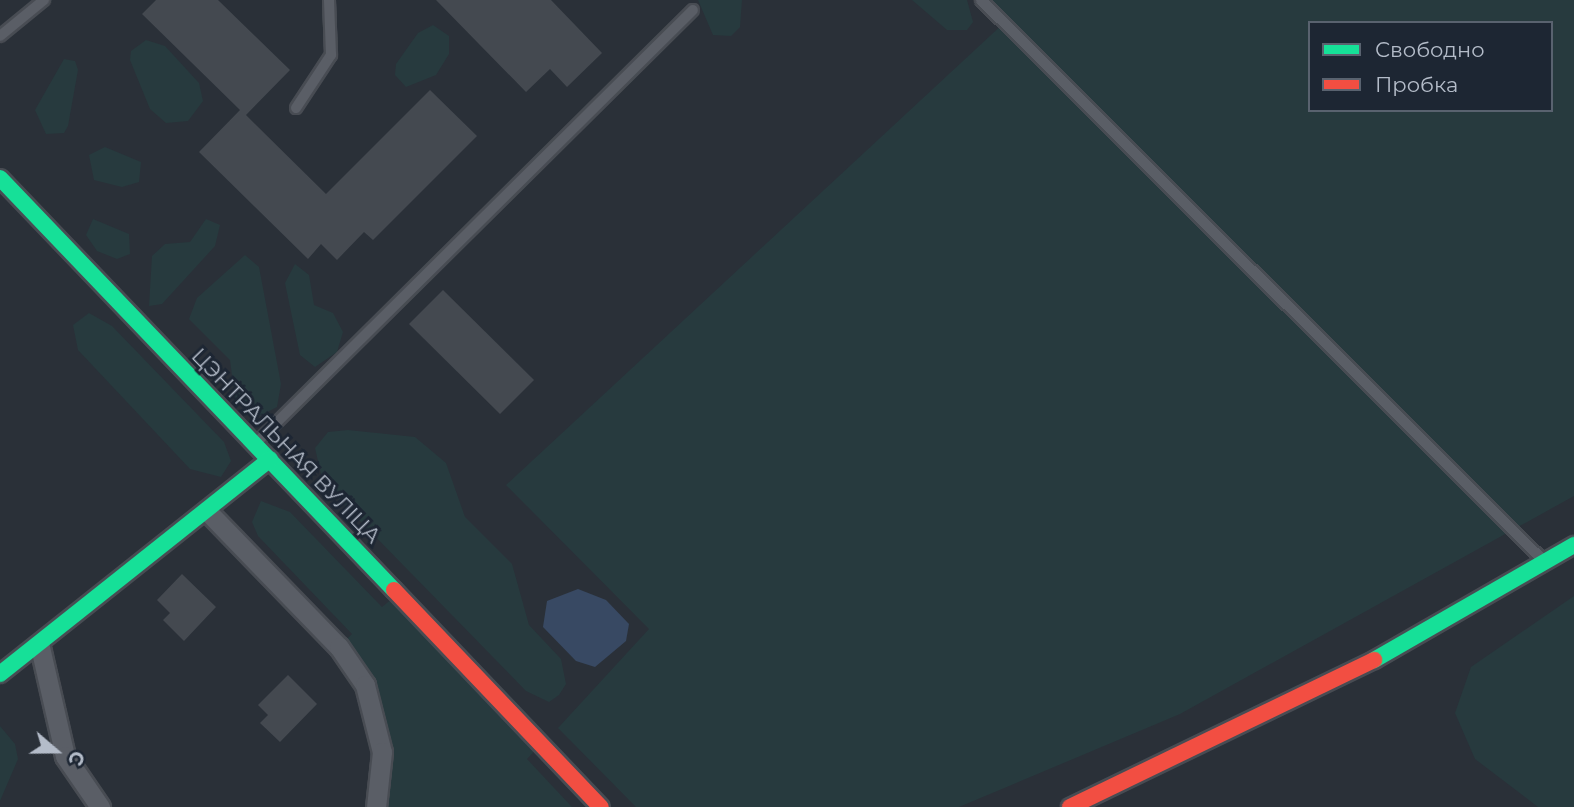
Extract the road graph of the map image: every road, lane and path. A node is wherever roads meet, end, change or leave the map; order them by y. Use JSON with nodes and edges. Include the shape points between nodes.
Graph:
{"nodes":[{"id":1,"x":44,"y":0,"type":"edge"},
{"id":2,"x":329,"y":0,"type":"edge"},
{"id":3,"x":981,"y":0,"type":"edge"},
{"id":4,"x":693,"y":10,"type":"dead end"},
{"id":5,"x":0,"y":36,"type":"edge"},
{"id":6,"x":296,"y":108,"type":"dead end"},
{"id":7,"x":0,"y":178,"type":"edge"},
{"id":8,"x":256,"y":443,"type":"junction"},
{"id":9,"x":270,"y":459,"type":"junction"},
{"id":10,"x":208,"y":512,"type":"junction"},
{"id":11,"x":1574,"y":545,"type":"edge"},
{"id":12,"x":1546,"y":563,"type":"junction"},
{"id":13,"x":40,"y":647,"type":"junction"},
{"id":14,"x":0,"y":674,"type":"edge"},
{"id":15,"x":100,"y":807,"type":"edge"},
{"id":16,"x":376,"y":807,"type":"edge"},
{"id":17,"x":601,"y":807,"type":"edge"},
{"id":18,"x":1070,"y":807,"type":"edge"}],
"edges":[{"from":1,"to":5,"type":"lane"},
{"from":2,"to":6,"type":"lane","via":[[331,55]]},
{"from":3,"to":12,"type":"lane"},
{"from":4,"to":8,"type":"lane"},
{"from":7,"to":8,"type":"street","name":"ЦЭНТРАЛЬНАЯ ВУЛІЦА"},
{"from":8,"to":9,"type":"street","name":"ЦЭНТРАЛЬНАЯ ВУЛІЦА"},
{"from":9,"to":10,"type":"street"},
{"from":9,"to":17,"type":"street","name":"ЦЭНТРАЛЬНАЯ ВУЛІЦА"},
{"from":10,"to":13,"type":"street"},
{"from":10,"to":16,"type":"street","via":[[339,647],[365,685],[382,752]]},
{"from":11,"to":12,"type":"street"},
{"from":12,"to":18,"type":"street","via":[[1338,681]]},
{"from":13,"to":14,"type":"street"},
{"from":13,"to":15,"type":"street","via":[[65,756]]}]}
